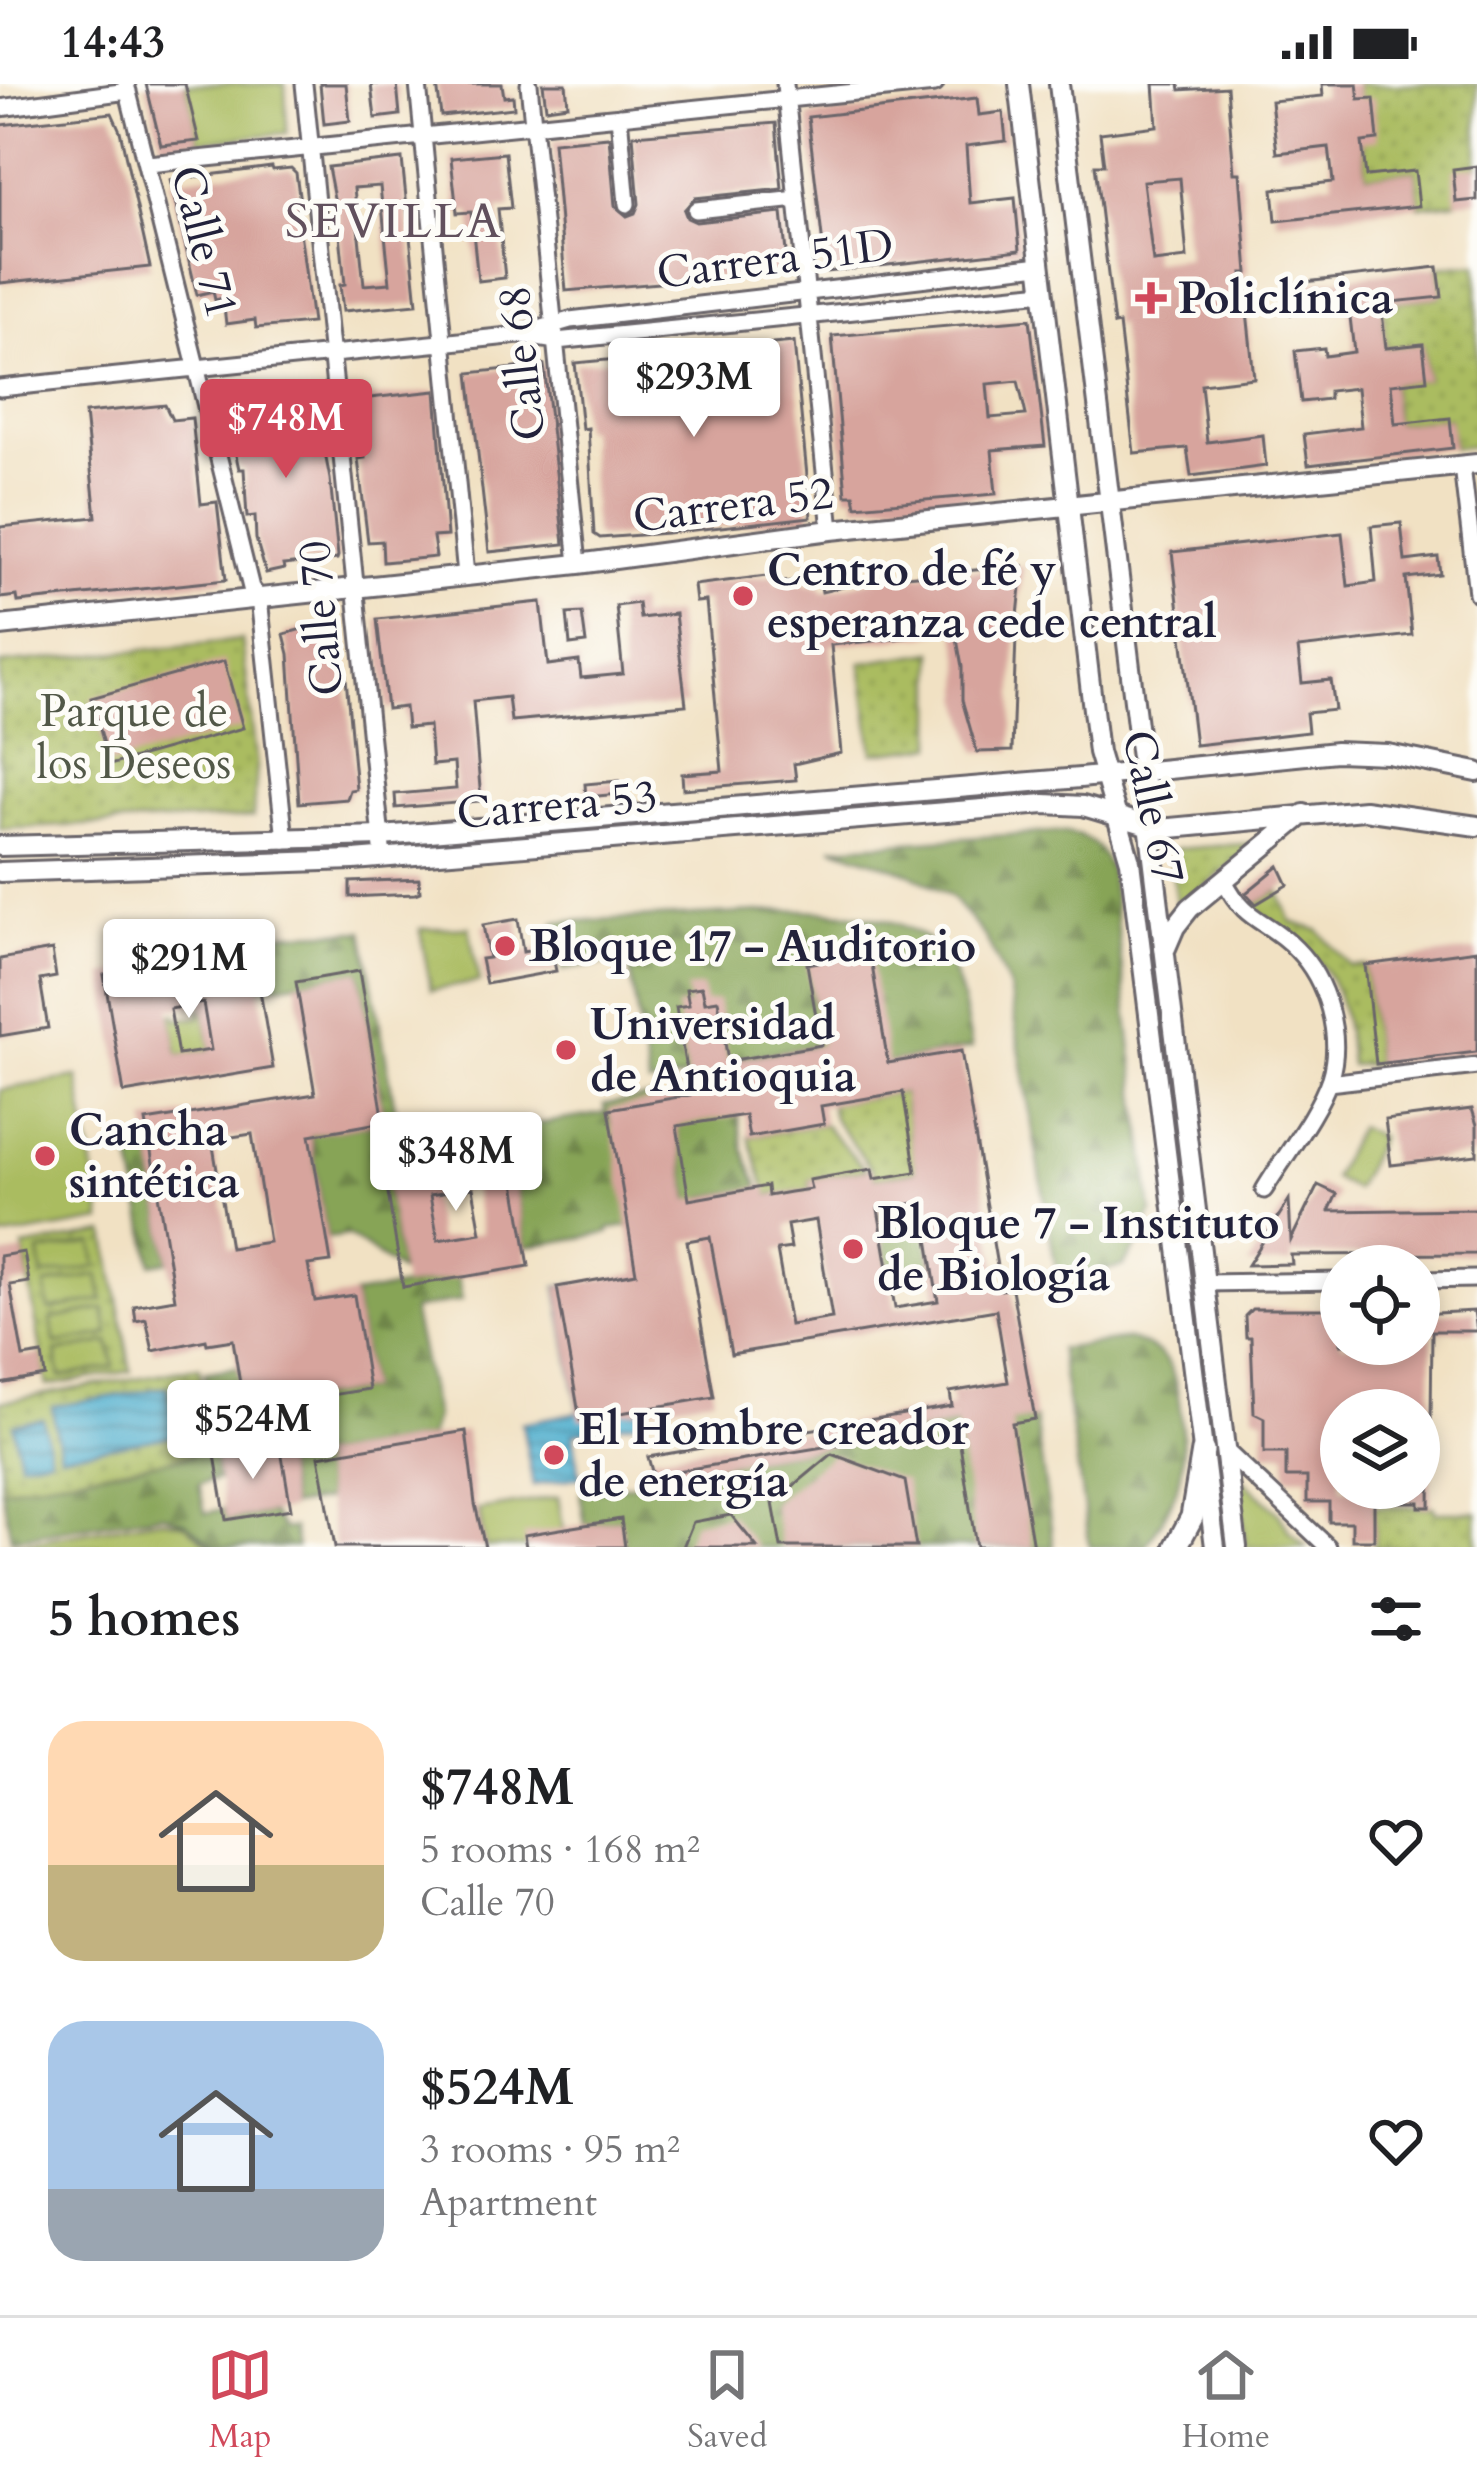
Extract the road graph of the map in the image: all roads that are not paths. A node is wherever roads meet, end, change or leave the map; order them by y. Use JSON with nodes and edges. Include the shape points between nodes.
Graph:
{"nodes":[{"id":1,"x":304,"y":84,"type":"edge"},
{"id":2,"x":418,"y":84,"type":"edge"},
{"id":3,"x":529,"y":84,"type":"edge"},
{"id":4,"x":935,"y":84,"type":"edge"},
{"id":5,"x":1019,"y":84,"type":"edge"},
{"id":6,"x":1059,"y":84,"type":"edge"},
{"id":7,"x":127,"y":87,"type":"edge"},
{"id":8,"x":786,"y":92,"type":"edge"},
{"id":9,"x":0,"y":108,"type":"edge"},
{"id":10,"x":619,"y":116,"type":"junction"},
{"id":11,"x":533,"y":124,"type":"junction"},
{"id":12,"x":423,"y":136,"type":"junction"},
{"id":13,"x":310,"y":147,"type":"junction"},
{"id":14,"x":148,"y":164,"type":"junction"},
{"id":15,"x":797,"y":200,"type":"junction"},
{"id":16,"x":627,"y":204,"type":"dead end"},
{"id":17,"x":696,"y":210,"type":"dead end"},
{"id":18,"x":1040,"y":265,"type":"junction"},
{"id":19,"x":807,"y":292,"type":"junction"},
{"id":20,"x":1045,"y":300,"type":"junction"},
{"id":21,"x":1086,"y":303,"type":"junction"},
{"id":22,"x":809,"y":318,"type":"junction"},
{"id":23,"x":554,"y":322,"type":"junction"},
{"id":24,"x":519,"y":335,"type":"junction"},
{"id":25,"x":556,"y":341,"type":"junction"},
{"id":26,"x":443,"y":344,"type":"junction"},
{"id":27,"x":333,"y":356,"type":"junction"},
{"id":28,"x":198,"y":368,"type":"junction"},
{"id":29,"x":0,"y":388,"type":"edge"},
{"id":30,"x":1470,"y":465,"type":"edge"},
{"id":31,"x":1111,"y":503,"type":"junction"},
{"id":32,"x":1069,"y":507,"type":"junction"},
{"id":33,"x":831,"y":530,"type":"junction"},
{"id":34,"x":578,"y":564,"type":"junction"},
{"id":35,"x":466,"y":575,"type":"junction"},
{"id":36,"x":355,"y":586,"type":"junction"},
{"id":37,"x":1477,"y":593,"type":"edge"},
{"id":38,"x":259,"y":598,"type":"junction"},
{"id":39,"x":0,"y":626,"type":"edge"},
{"id":40,"x":1144,"y":772,"type":"junction"},
{"id":41,"x":1477,"y":772,"type":"edge"},
{"id":42,"x":1104,"y":776,"type":"junction"},
{"id":43,"x":1304,"y":814,"type":"junction"},
{"id":44,"x":1118,"y":818,"type":"junction"},
{"id":45,"x":1477,"y":826,"type":"edge"},
{"id":46,"x":1150,"y":827,"type":"junction"},
{"id":47,"x":382,"y":836,"type":"junction"},
{"id":48,"x":285,"y":840,"type":"junction"},
{"id":49,"x":0,"y":846,"type":"edge"},
{"id":50,"x":383,"y":858,"type":"junction"},
{"id":51,"x":0,"y":872,"type":"edge"},
{"id":52,"x":1224,"y":880,"type":"junction"},
{"id":53,"x":1164,"y":952,"type":"junction"},
{"id":54,"x":1477,"y":1066,"type":"edge"},
{"id":55,"x":1328,"y":1083,"type":"junction"},
{"id":56,"x":1264,"y":1190,"type":"dead end"},
{"id":57,"x":1440,"y":1280,"type":"edge"},
{"id":58,"x":1477,"y":1280,"type":"edge"},
{"id":59,"x":1320,"y":1281,"type":"edge"},
{"id":60,"x":1205,"y":1283,"type":"junction"},
{"id":61,"x":1214,"y":1450,"type":"junction"},
{"id":62,"x":1176,"y":1547,"type":"edge"},
{"id":63,"x":1215,"y":1547,"type":"edge"},
{"id":64,"x":1238,"y":1547,"type":"edge"},
{"id":65,"x":1328,"y":1547,"type":"edge"}],
"edges":[{"from":1,"to":13,"type":"street","name":"Calle 70"},
{"from":2,"to":12,"type":"street"},
{"from":3,"to":11,"type":"street","name":"Calle 68"},
{"from":4,"to":8,"type":"street"},
{"from":5,"to":18,"type":"main road","name":"Calle 67"},
{"from":6,"to":21,"type":"main road","name":"Calle 67"},
{"from":7,"to":9,"type":"street"},
{"from":7,"to":14,"type":"street","name":"Calle 71"},
{"from":8,"to":10,"type":"street"},
{"from":8,"to":15,"type":"street"},
{"from":10,"to":11,"type":"street"},
{"from":10,"to":16,"type":"street"},
{"from":11,"to":12,"type":"street"},
{"from":11,"to":23,"type":"street","name":"Calle 68"},
{"from":12,"to":13,"type":"street"},
{"from":12,"to":26,"type":"street"},
{"from":13,"to":14,"type":"street"},
{"from":13,"to":27,"type":"street","name":"Calle 70"},
{"from":14,"to":28,"type":"street","name":"Calle 71"},
{"from":15,"to":17,"type":"street"},
{"from":15,"to":19,"type":"street"},
{"from":18,"to":19,"type":"street","name":"Carrera 51D"},
{"from":18,"to":20,"type":"main road","name":"Calle 67"},
{"from":19,"to":22,"type":"street"},
{"from":19,"to":23,"type":"street","name":"Carrera 51D"},
{"from":20,"to":21,"type":"main road"},
{"from":20,"to":22,"type":"street","name":"Carrera 51D"},
{"from":20,"to":32,"type":"main road","name":"Calle 67"},
{"from":21,"to":31,"type":"main road","name":"Calle 67"},
{"from":22,"to":25,"type":"street","name":"Carrera 51D"},
{"from":22,"to":33,"type":"street"},
{"from":23,"to":24,"type":"street","name":"Carrera 51D"},
{"from":23,"to":25,"type":"street","name":"Calle 68"},
{"from":24,"to":25,"type":"street","name":"Carrera 51D"},
{"from":24,"to":26,"type":"street","name":"Carrera 51D"},
{"from":25,"to":34,"type":"street","name":"Calle 68"},
{"from":26,"to":27,"type":"street","name":"Carrera 51D"},
{"from":26,"to":35,"type":"street"},
{"from":27,"to":28,"type":"street","name":"Carrera 51D"},
{"from":27,"to":36,"type":"street","name":"Calle 70"},
{"from":28,"to":29,"type":"street","name":"Carrera 51D"},
{"from":28,"to":38,"type":"street","name":"Calle 71"},
{"from":30,"to":31,"type":"main road","name":"Carrera 52"},
{"from":30,"to":37,"type":"street"},
{"from":31,"to":32,"type":"main road","name":"Carrera 52"},
{"from":31,"to":40,"type":"main road","name":"Calle 67"},
{"from":32,"to":33,"type":"main road","name":"Carrera 52"},
{"from":32,"to":42,"type":"main road","name":"Calle 67"},
{"from":33,"to":34,"type":"main road","name":"Carrera 52"},
{"from":34,"to":35,"type":"main road","name":"Carrera 52"},
{"from":35,"to":36,"type":"main road","name":"Carrera 52"},
{"from":36,"to":38,"type":"main road","name":"Carrera 52"},
{"from":36,"to":47,"type":"street","name":"Calle 70"},
{"from":38,"to":39,"type":"main road","name":"Carrera 52"},
{"from":38,"to":48,"type":"street","name":"Calle 71"},
{"from":40,"to":41,"type":"main road","name":"Carrera 53","via":[[1356,751]]},
{"from":40,"to":42,"type":"main road","name":"Carrera 53"},
{"from":40,"to":46,"type":"main road","name":"Calle 67"},
{"from":42,"to":44,"type":"main road","name":"Calle 67"},
{"from":42,"to":47,"type":"main road","name":"Carrera 53"},
{"from":43,"to":45,"type":"main road","name":"Carrera 53","via":[[1381,810]]},
{"from":43,"to":46,"type":"main road","name":"Carrera 53"},
{"from":43,"to":52,"type":"main road"},
{"from":44,"to":46,"type":"main road","name":"Carrera 53"},
{"from":44,"to":50,"type":"main road","name":"Carrera 53","via":[[1045,804]]},
{"from":44,"to":61,"type":"main road","name":"Calle 67"},
{"from":46,"to":53,"type":"main road","name":"Calle 67"},
{"from":47,"to":48,"type":"main road","name":"Carrera 53"},
{"from":47,"to":50,"type":"street","name":"Calle 70"},
{"from":48,"to":49,"type":"main road","name":"Carrera 53"},
{"from":50,"to":51,"type":"main road","name":"Carrera 53"},
{"from":52,"to":53,"type":"main road","via":[[1183,917]]},
{"from":52,"to":55,"type":"street","via":[[1245,914],[1289,942],[1322,986],[1334,1052]]},
{"from":53,"to":60,"type":"main road","name":"Calle 67"},
{"from":54,"to":55,"type":"street"},
{"from":55,"to":56,"type":"street"},
{"from":57,"to":58,"type":"street"},
{"from":59,"to":60,"type":"street"},
{"from":60,"to":61,"type":"main road","name":"Calle 67"},
{"from":61,"to":62,"type":"highway"},
{"from":61,"to":63,"type":"main road","name":"Calle 67"},
{"from":61,"to":64,"type":"main road","name":"Calle 67"},
{"from":61,"to":65,"type":"street"}]}
